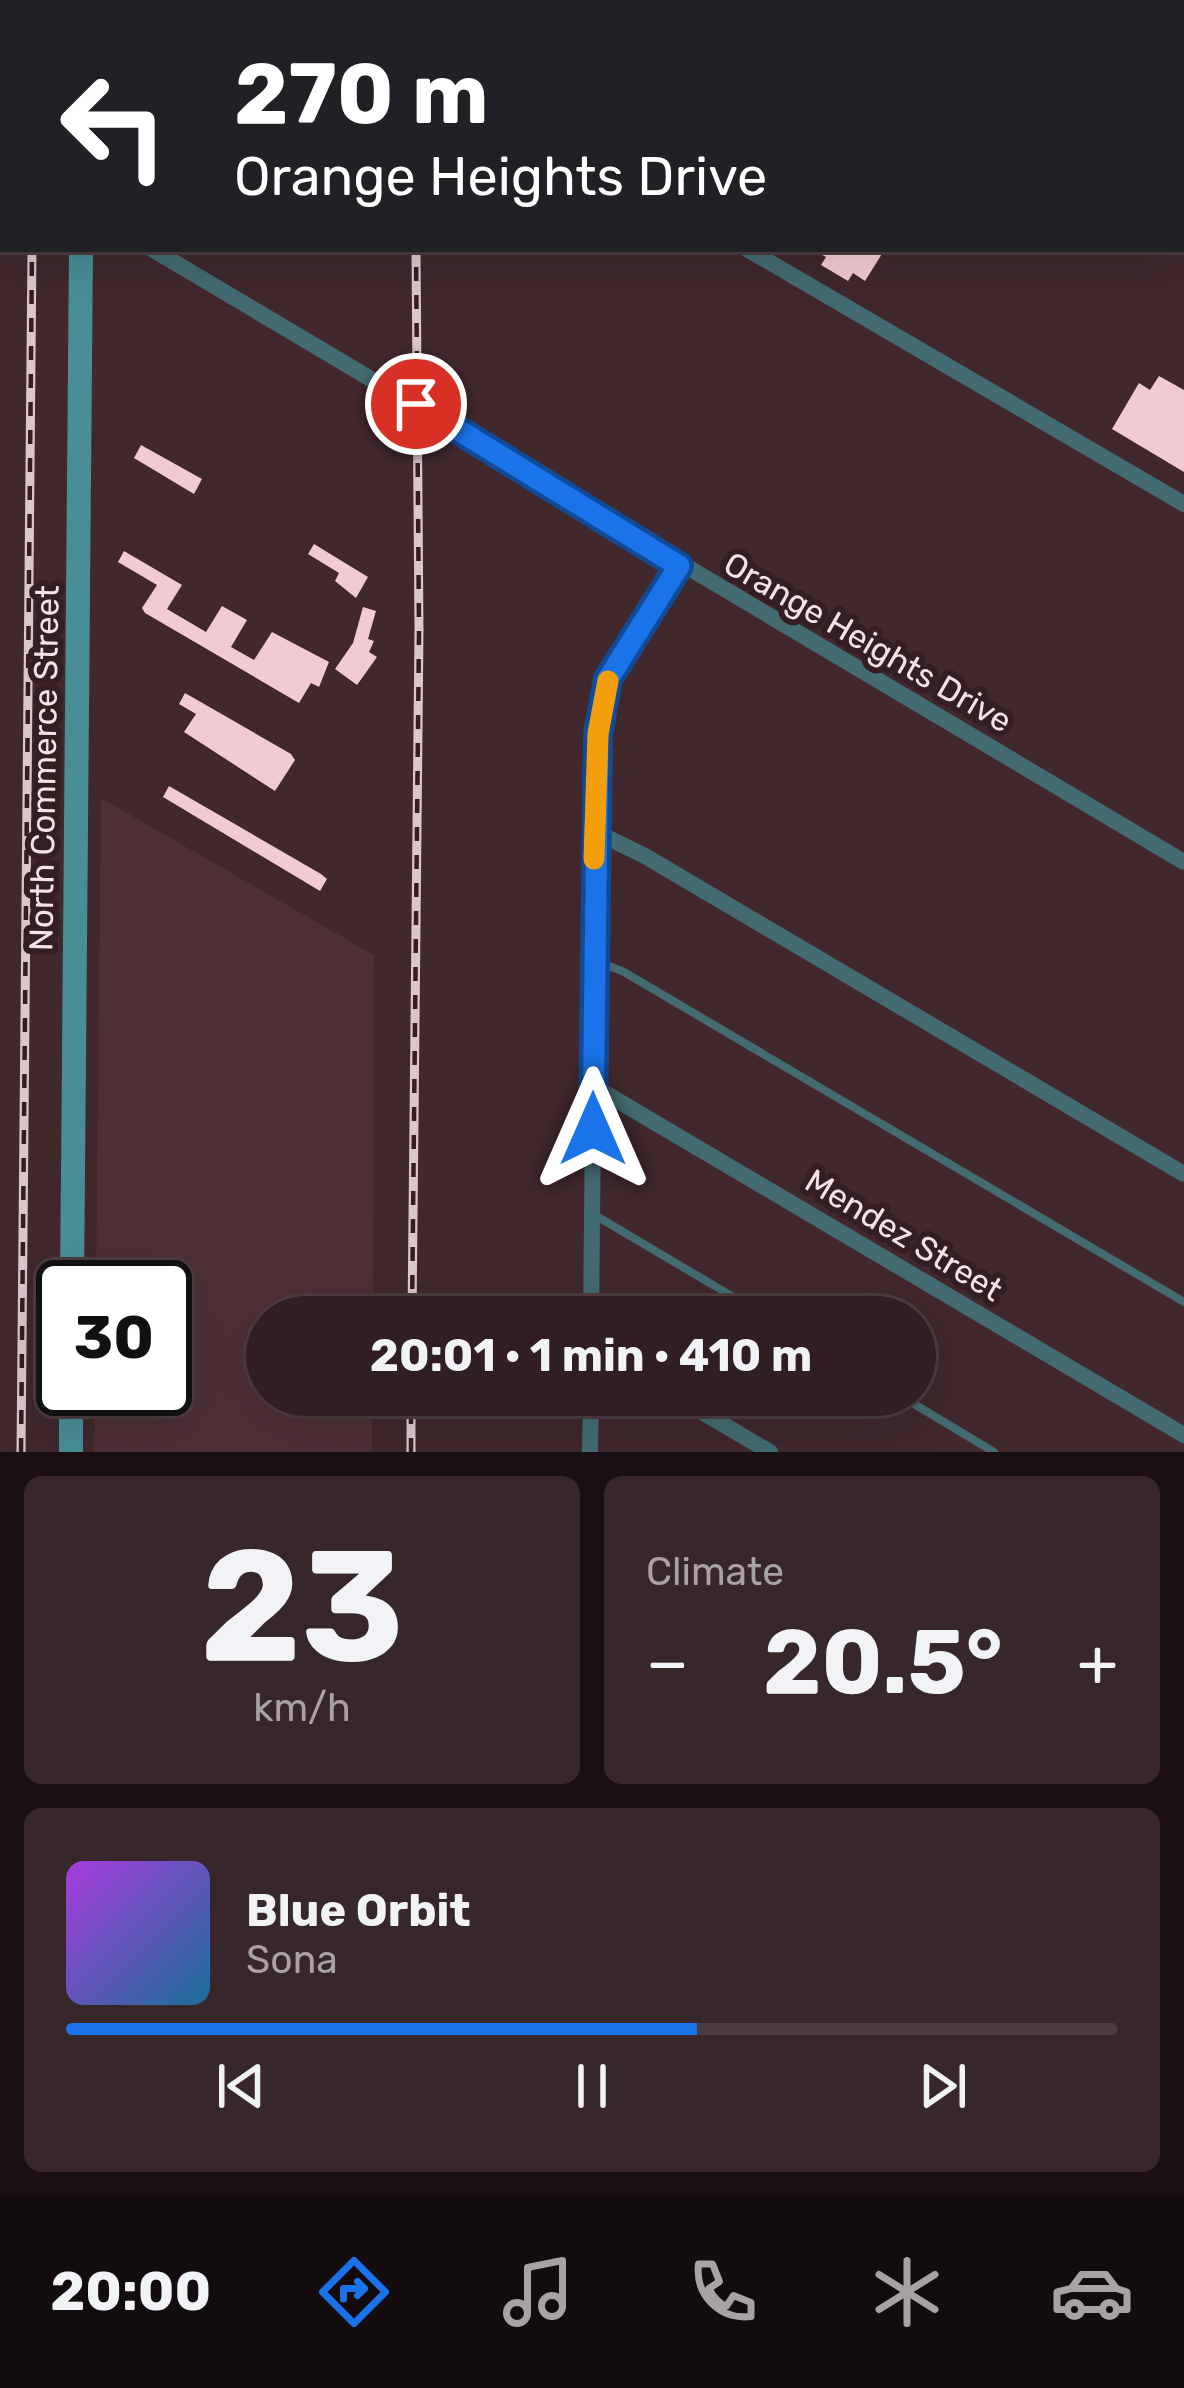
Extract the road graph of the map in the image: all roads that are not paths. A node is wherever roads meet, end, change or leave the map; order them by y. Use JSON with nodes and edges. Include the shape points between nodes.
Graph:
{"nodes":[{"id":1,"x":81,"y":252,"type":"edge"},
{"id":2,"x":157,"y":252,"type":"edge"},
{"id":3,"x":752,"y":252,"type":"edge"},
{"id":4,"x":1184,"y":503,"type":"edge"},
{"id":5,"x":679,"y":566,"type":"junction"},
{"id":6,"x":594,"y":831,"type":"junction"},
{"id":7,"x":1184,"y":862,"type":"edge"},
{"id":8,"x":594,"y":959,"type":"junction"},
{"id":9,"x":593,"y":1086,"type":"junction"},
{"id":10,"x":1184,"y":1174,"type":"edge"},
{"id":11,"x":592,"y":1214,"type":"junction"},
{"id":12,"x":72,"y":1260,"type":"edge"},
{"id":13,"x":591,"y":1296,"type":"edge"},
{"id":14,"x":731,"y":1296,"type":"edge"},
{"id":15,"x":1184,"y":1302,"type":"edge"},
{"id":16,"x":71,"y":1416,"type":"edge"},
{"id":17,"x":591,"y":1416,"type":"edge"},
{"id":18,"x":709,"y":1416,"type":"edge"},
{"id":19,"x":934,"y":1416,"type":"edge"},
{"id":20,"x":1184,"y":1435,"type":"edge"},
{"id":21,"x":71,"y":1452,"type":"edge"},
{"id":22,"x":590,"y":1452,"type":"edge"},
{"id":23,"x":770,"y":1452,"type":"edge"},
{"id":24,"x":994,"y":1452,"type":"edge"}],
"edges":[{"from":1,"to":12,"type":"main road","name":"North Commerce Street"},
{"from":2,"to":5,"type":"street","name":"Orange Heights Drive"},
{"from":3,"to":4,"type":"street"},
{"from":5,"to":6,"type":"street","via":[[608,679]]},
{"from":5,"to":7,"type":"street","name":"Orange Heights Drive"},
{"from":6,"to":8,"type":"street"},
{"from":6,"to":10,"type":"street"},
{"from":8,"to":9,"type":"street"},
{"from":8,"to":15,"type":"lane"},
{"from":9,"to":11,"type":"street"},
{"from":9,"to":20,"type":"street","name":"Mendez Street"},
{"from":11,"to":13,"type":"street"},
{"from":11,"to":14,"type":"lane"},
{"from":16,"to":21,"type":"main road"},
{"from":17,"to":22,"type":"street"},
{"from":18,"to":23,"type":"street"},
{"from":19,"to":24,"type":"lane"}]}
